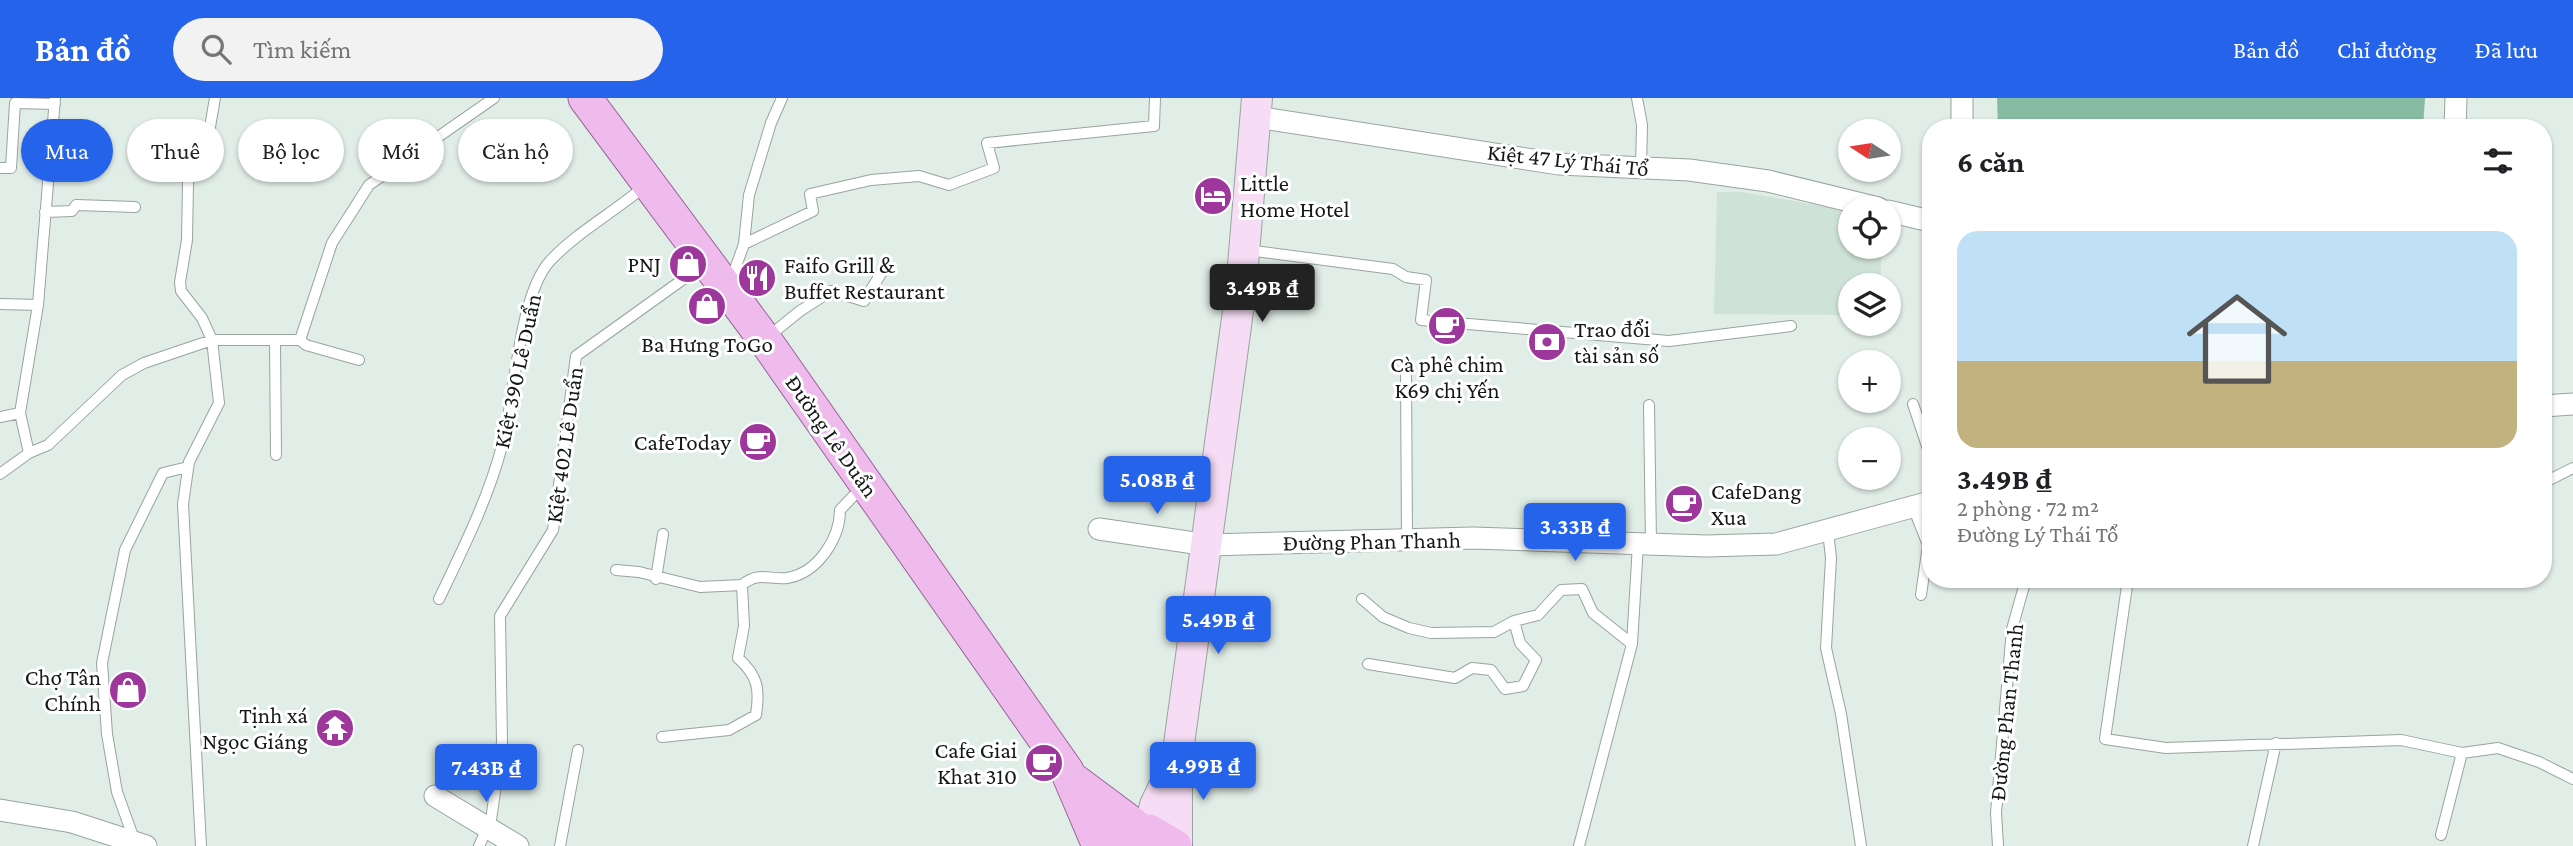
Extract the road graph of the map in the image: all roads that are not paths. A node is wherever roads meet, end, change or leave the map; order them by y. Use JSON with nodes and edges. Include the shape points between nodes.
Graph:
{"nodes":[{"id":1,"x":215,"y":98,"type":"edge"},
{"id":2,"x":494,"y":98,"type":"edge"},
{"id":3,"x":585,"y":98,"type":"edge"},
{"id":4,"x":782,"y":98,"type":"edge"},
{"id":5,"x":1155,"y":98,"type":"edge"},
{"id":6,"x":1637,"y":98,"type":"edge"},
{"id":7,"x":1962,"y":98,"type":"edge"},
{"id":8,"x":2456,"y":98,"type":"edge"},
{"id":9,"x":55,"y":101,"type":"edge"},
{"id":10,"x":1257,"y":107,"type":"edge"},
{"id":11,"x":1962,"y":119,"type":"edge"},
{"id":12,"x":2455,"y":119,"type":"edge"},
{"id":13,"x":0,"y":168,"type":"edge"},
{"id":14,"x":1641,"y":168,"type":"junction"},
{"id":15,"x":648,"y":184,"type":"junction"},
{"id":16,"x":1838,"y":198,"type":"edge"},
{"id":17,"x":135,"y":207,"type":"dead end"},
{"id":18,"x":46,"y":212,"type":"junction"},
{"id":19,"x":1901,"y":214,"type":"edge"},
{"id":20,"x":1922,"y":219,"type":"edge"},
{"id":21,"x":744,"y":244,"type":"junction"},
{"id":22,"x":1244,"y":250,"type":"junction"},
{"id":23,"x":709,"y":261,"type":"junction"},
{"id":24,"x":886,"y":267,"type":"dead end"},
{"id":25,"x":728,"y":289,"type":"junction"},
{"id":26,"x":0,"y":304,"type":"edge"},
{"id":27,"x":38,"y":305,"type":"junction"},
{"id":28,"x":1791,"y":326,"type":"dead end"},
{"id":29,"x":212,"y":340,"type":"junction"},
{"id":30,"x":300,"y":340,"type":"junction"},
{"id":31,"x":765,"y":340,"type":"junction"},
{"id":32,"x":275,"y":342,"type":"junction"},
{"id":33,"x":359,"y":360,"type":"dead end"},
{"id":34,"x":1406,"y":376,"type":"dead end"},
{"id":35,"x":1913,"y":404,"type":"dead end"},
{"id":36,"x":2573,"y":404,"type":"edge"},
{"id":37,"x":1649,"y":405,"type":"dead end"},
{"id":38,"x":2552,"y":405,"type":"edge"},
{"id":39,"x":20,"y":413,"type":"junction"},
{"id":40,"x":0,"y":417,"type":"edge"},
{"id":41,"x":1922,"y":431,"type":"edge"},
{"id":42,"x":29,"y":453,"type":"junction"},
{"id":43,"x":276,"y":455,"type":"dead end"},
{"id":44,"x":188,"y":467,"type":"junction"},
{"id":45,"x":2573,"y":468,"type":"edge"},
{"id":46,"x":0,"y":474,"type":"edge"},
{"id":47,"x":2552,"y":478,"type":"edge"},
{"id":48,"x":865,"y":484,"type":"junction"},
{"id":49,"x":1922,"y":504,"type":"edge"},
{"id":50,"x":1099,"y":529,"type":"dead end"},
{"id":51,"x":1828,"y":531,"type":"junction"},
{"id":52,"x":663,"y":534,"type":"dead end"},
{"id":53,"x":1407,"y":539,"type":"junction"},
{"id":54,"x":1644,"y":544,"type":"junction"},
{"id":55,"x":1208,"y":545,"type":"junction"},
{"id":56,"x":616,"y":570,"type":"dead end"},
{"id":57,"x":656,"y":579,"type":"junction"},
{"id":58,"x":742,"y":585,"type":"junction"},
{"id":59,"x":1922,"y":588,"type":"edge"},
{"id":60,"x":2023,"y":588,"type":"edge"},
{"id":61,"x":2127,"y":588,"type":"edge"},
{"id":62,"x":1921,"y":595,"type":"dead end"},
{"id":63,"x":439,"y":598,"type":"dead end"},
{"id":64,"x":1362,"y":599,"type":"dead end"},
{"id":65,"x":1514,"y":621,"type":"junction"},
{"id":66,"x":1632,"y":644,"type":"junction"},
{"id":67,"x":1368,"y":664,"type":"dead end"},
{"id":68,"x":662,"y":737,"type":"dead end"},
{"id":69,"x":2276,"y":743,"type":"junction"},
{"id":70,"x":578,"y":750,"type":"dead end"},
{"id":71,"x":2462,"y":753,"type":"junction"},
{"id":72,"x":1073,"y":779,"type":"junction"},
{"id":73,"x":2573,"y":779,"type":"edge"},
{"id":74,"x":435,"y":796,"type":"dead end"},
{"id":75,"x":0,"y":810,"type":"edge"},
{"id":76,"x":2441,"y":835,"type":"dead end"},
{"id":77,"x":483,"y":838,"type":"edge"},
{"id":78,"x":1151,"y":840,"type":"edge"},
{"id":79,"x":141,"y":844,"type":"edge"},
{"id":80,"x":201,"y":846,"type":"edge"},
{"id":81,"x":518,"y":846,"type":"edge"},
{"id":82,"x":560,"y":846,"type":"edge"},
{"id":83,"x":1098,"y":846,"type":"edge"},
{"id":84,"x":1579,"y":846,"type":"edge"},
{"id":85,"x":1861,"y":846,"type":"edge"},
{"id":86,"x":1998,"y":846,"type":"edge"},
{"id":87,"x":2253,"y":846,"type":"edge"}],
"edges":[{"from":1,"to":29,"type":"lane","via":[[210,127],[193,159],[188,183],[187,240],[180,282]]},
{"from":2,"to":30,"type":"lane","via":[[369,185],[332,243]]},
{"from":3,"to":15,"type":"main road","name":"Đường Lê Duẩn"},
{"from":4,"to":21,"type":"lane","via":[[748,195]]},
{"from":5,"to":21,"type":"lane","via":[[1154,126],[987,144],[994,168],[949,185],[919,176],[871,180],[810,194],[813,211]]},
{"from":6,"to":14,"type":"lane"},
{"from":7,"to":11,"type":"street"},
{"from":8,"to":12,"type":"street"},
{"from":9,"to":13,"type":"lane","via":[[15,103],[11,168]]},
{"from":9,"to":18,"type":"lane"},
{"from":10,"to":14,"type":"street","name":"Kiệt 47 Lý Thái Tổ","via":[[1559,164]]},
{"from":10,"to":22,"type":"street"},
{"from":14,"to":16,"type":"street","name":"Kiệt 47 Lý Thái Tổ","via":[[1768,181]]},
{"from":15,"to":23,"type":"main road","name":"Đường Lê Duẩn"},
{"from":15,"to":63,"type":"lane","name":"Kiệt 390 Lê Duẩn","via":[[550,262],[537,282],[519,347],[503,444],[484,501]]},
{"from":17,"to":18,"type":"lane","via":[[76,205],[72,211]]},
{"from":18,"to":27,"type":"lane"},
{"from":19,"to":20,"type":"street"},
{"from":21,"to":25,"type":"lane"},
{"from":22,"to":28,"type":"lane","via":[[1393,269],[1426,280],[1421,320],[1669,341]]},
{"from":22,"to":55,"type":"street"},
{"from":23,"to":25,"type":"main road","name":"Đường Lê Duẩn"},
{"from":23,"to":77,"type":"lane","name":"Kiệt 402 Lê Duẩn","via":[[576,356],[553,530],[500,616],[502,742],[492,820]]},
{"from":24,"to":31,"type":"lane","via":[[864,301],[831,291]]},
{"from":25,"to":31,"type":"main road","name":"Đường Lê Duẩn"},
{"from":26,"to":27,"type":"lane"},
{"from":27,"to":39,"type":"lane"},
{"from":29,"to":32,"type":"lane"},
{"from":29,"to":42,"type":"lane","via":[[121,375],[48,445]]},
{"from":29,"to":44,"type":"lane","via":[[219,403]]},
{"from":30,"to":32,"type":"lane"},
{"from":30,"to":33,"type":"lane"},
{"from":31,"to":48,"type":"main road","name":"Đường Lê Duẩn"},
{"from":32,"to":43,"type":"lane"},
{"from":34,"to":53,"type":"lane"},
{"from":35,"to":41,"type":"lane"},
{"from":36,"to":38,"type":"street"},
{"from":37,"to":54,"type":"lane"},
{"from":39,"to":40,"type":"lane"},
{"from":39,"to":42,"type":"lane"},
{"from":42,"to":46,"type":"lane"},
{"from":44,"to":79,"type":"lane","via":[[163,473],[125,550],[102,663],[117,792]]},
{"from":44,"to":80,"type":"lane","via":[[183,504]]},
{"from":45,"to":47,"type":"lane"},
{"from":48,"to":58,"type":"lane","via":[[840,510],[840,528],[816,561],[792,577],[757,576]]},
{"from":48,"to":72,"type":"main road","name":"Đường Lê Duẩn"},
{"from":49,"to":51,"type":"street","name":"Đường Phan Thanh"},
{"from":50,"to":55,"type":"street","name":"Đường Phan Thanh"},
{"from":51,"to":54,"type":"street","name":"Đường Phan Thanh","via":[[1776,544]]},
{"from":51,"to":85,"type":"lane","via":[[1826,648]]},
{"from":52,"to":57,"type":"lane"},
{"from":53,"to":54,"type":"street","name":"Đường Phan Thanh"},
{"from":53,"to":55,"type":"street","name":"Đường Phan Thanh"},
{"from":54,"to":66,"type":"lane"},
{"from":55,"to":78,"type":"street","via":[[1177,759],[1155,805]]},
{"from":56,"to":57,"type":"lane"},
{"from":57,"to":58,"type":"lane","via":[[700,587]]},
{"from":58,"to":68,"type":"lane","via":[[744,626],[738,658],[753,672],[760,691],[756,715],[729,730]]},
{"from":59,"to":62,"type":"lane"},
{"from":60,"to":86,"type":"lane","name":"Đường Phan Thanh","via":[[2012,629],[1996,813]]},
{"from":61,"to":69,"type":"lane","via":[[2105,739],[2166,748]]},
{"from":64,"to":65,"type":"lane","via":[[1383,617],[1431,633],[1494,632]]},
{"from":65,"to":66,"type":"lane","via":[[1538,615],[1561,590],[1582,589],[1593,613]]},
{"from":65,"to":67,"type":"lane","via":[[1520,643],[1536,660],[1523,686],[1505,689],[1491,670],[1472,668],[1455,678]]},
{"from":66,"to":84,"type":"lane"},
{"from":69,"to":71,"type":"lane","via":[[2401,740]]},
{"from":69,"to":87,"type":"lane"},
{"from":70,"to":82,"type":"lane"},
{"from":71,"to":73,"type":"lane","via":[[2498,748]]},
{"from":71,"to":76,"type":"lane"},
{"from":72,"to":78,"type":"main road","name":"Đường Lê Duẩn"},
{"from":72,"to":83,"type":"main road","name":"Đường Lê Duẩn"},
{"from":74,"to":77,"type":"street"},
{"from":75,"to":79,"type":"street","via":[[72,822]]},
{"from":77,"to":81,"type":"street"}]}
